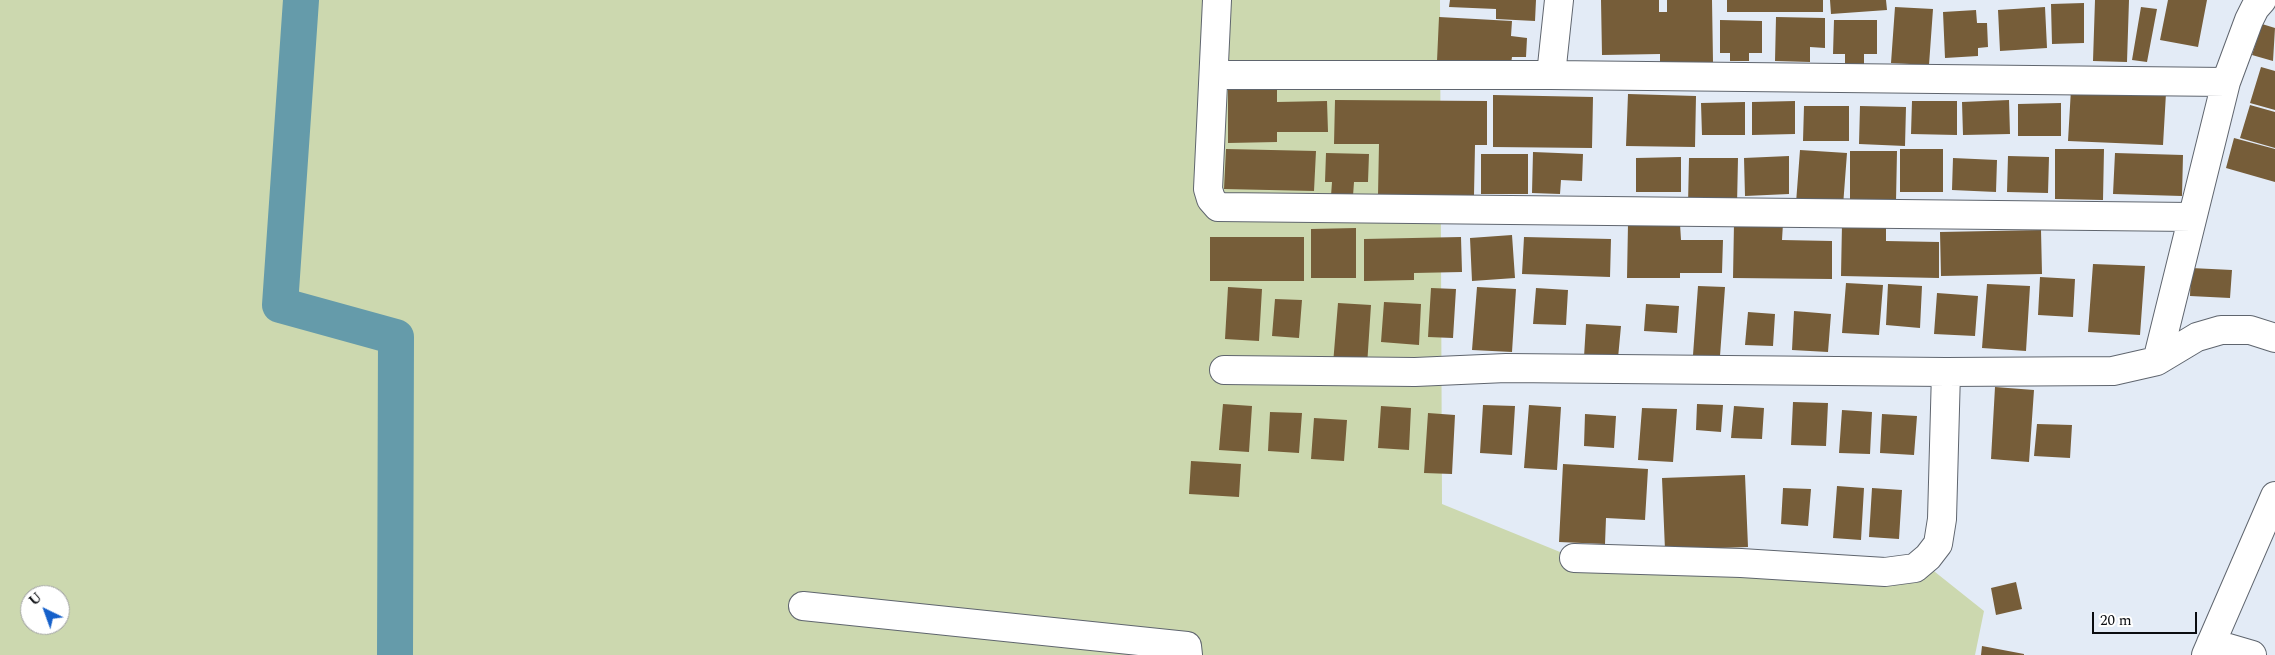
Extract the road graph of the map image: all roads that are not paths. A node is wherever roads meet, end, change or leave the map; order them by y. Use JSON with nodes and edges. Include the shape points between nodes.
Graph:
{"nodes":[{"id":1,"x":1217,"y":0,"type":"edge"},
{"id":2,"x":1559,"y":0,"type":"edge"},
{"id":3,"x":2262,"y":0,"type":"edge"},
{"id":4,"x":1215,"y":75,"type":"junction"},
{"id":5,"x":1551,"y":75,"type":"junction"},
{"id":6,"x":2226,"y":82,"type":"junction"},
{"id":7,"x":2192,"y":217,"type":"junction"},
{"id":8,"x":2263,"y":334,"type":"edge"},
{"id":9,"x":2157,"y":361,"type":"junction"},
{"id":10,"x":1224,"y":370,"type":"dead end"},
{"id":11,"x":1946,"y":372,"type":"junction"},
{"id":12,"x":2275,"y":496,"type":"edge"},
{"id":13,"x":1574,"y":558,"type":"dead end"},
{"id":14,"x":803,"y":606,"type":"dead end"},
{"id":15,"x":2209,"y":649,"type":"edge"},
{"id":16,"x":1188,"y":655,"type":"edge"},
{"id":17,"x":2252,"y":655,"type":"edge"}],
"edges":[{"from":1,"to":4,"type":"street"},
{"from":2,"to":5,"type":"street"},
{"from":3,"to":6,"type":"street","via":[[2249,20]]},
{"from":4,"to":5,"type":"street"},
{"from":4,"to":7,"type":"street","via":[[1208,189],[1211,200],[1218,207]]},
{"from":5,"to":6,"type":"street"},
{"from":6,"to":7,"type":"street"},
{"from":7,"to":9,"type":"street"},
{"from":8,"to":9,"type":"street","via":[[2221,330],[2197,337]]},
{"from":9,"to":11,"type":"street","via":[[2113,371]]},
{"from":10,"to":11,"type":"street","via":[[1416,372],[1515,368]]},
{"from":11,"to":13,"type":"street","via":[[1942,518],[1938,544],[1915,568],[1885,572],[1741,563]]},
{"from":12,"to":15,"type":"street"},
{"from":14,"to":16,"type":"street","via":[[1187,646]]},
{"from":15,"to":17,"type":"street"}]}
